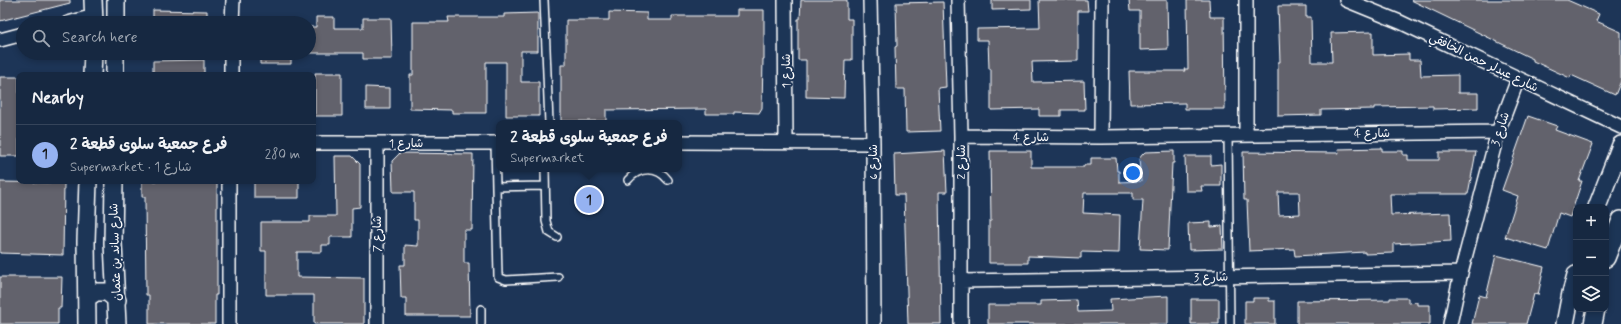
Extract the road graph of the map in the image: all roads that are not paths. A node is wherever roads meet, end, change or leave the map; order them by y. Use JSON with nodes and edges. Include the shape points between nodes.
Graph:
{"nodes":[{"id":1,"x":116,"y":0,"type":"edge"},
{"id":2,"x":233,"y":0,"type":"edge"},
{"id":3,"x":544,"y":0,"type":"edge"},
{"id":4,"x":785,"y":0,"type":"edge"},
{"id":5,"x":870,"y":0,"type":"edge"},
{"id":6,"x":958,"y":0,"type":"edge"},
{"id":7,"x":1102,"y":0,"type":"edge"},
{"id":8,"x":1246,"y":0,"type":"edge"},
{"id":9,"x":1346,"y":0,"type":"edge"},
{"id":10,"x":116,"y":16,"type":"edge"},
{"id":11,"x":232,"y":16,"type":"edge"},
{"id":12,"x":16,"y":36,"type":"edge"},
{"id":13,"x":0,"y":40,"type":"edge"},
{"id":14,"x":92,"y":60,"type":"edge"},
{"id":15,"x":115,"y":60,"type":"edge"},
{"id":16,"x":231,"y":60,"type":"edge"},
{"id":17,"x":92,"y":72,"type":"edge"},
{"id":18,"x":115,"y":72,"type":"edge"},
{"id":19,"x":231,"y":72,"type":"edge"},
{"id":20,"x":1518,"y":79,"type":"junction"},
{"id":21,"x":549,"y":120,"type":"edge"},
{"id":22,"x":1621,"y":127,"type":"edge"},
{"id":23,"x":1498,"y":132,"type":"junction"},
{"id":24,"x":1246,"y":134,"type":"junction"},
{"id":25,"x":1228,"y":135,"type":"junction"},
{"id":26,"x":961,"y":136,"type":"junction"},
{"id":27,"x":1101,"y":137,"type":"junction"},
{"id":28,"x":682,"y":142,"type":"edge"},
{"id":29,"x":786,"y":142,"type":"junction"},
{"id":30,"x":316,"y":143,"type":"edge"},
{"id":31,"x":496,"y":143,"type":"edge"},
{"id":32,"x":873,"y":143,"type":"junction"},
{"id":33,"x":377,"y":144,"type":"junction"},
{"id":34,"x":1621,"y":145,"type":"edge"},
{"id":35,"x":496,"y":172,"type":"edge"},
{"id":36,"x":545,"y":172,"type":"edge"},
{"id":37,"x":628,"y":172,"type":"edge"},
{"id":38,"x":636,"y":172,"type":"edge"},
{"id":39,"x":660,"y":172,"type":"edge"},
{"id":40,"x":668,"y":172,"type":"edge"},
{"id":41,"x":88,"y":184,"type":"edge"},
{"id":42,"x":114,"y":184,"type":"edge"},
{"id":43,"x":229,"y":184,"type":"edge"},
{"id":44,"x":545,"y":186,"type":"junction"},
{"id":45,"x":496,"y":187,"type":"junction"},
{"id":46,"x":1598,"y":204,"type":"edge"},
{"id":47,"x":1621,"y":220,"type":"edge"},
{"id":48,"x":557,"y":237,"type":"dead end"},
{"id":49,"x":86,"y":241,"type":"junction"},
{"id":50,"x":113,"y":243,"type":"junction"},
{"id":51,"x":1609,"y":250,"type":"edge"},
{"id":52,"x":1461,"y":274,"type":"junction"},
{"id":53,"x":558,"y":277,"type":"dead end"},
{"id":54,"x":1230,"y":277,"type":"junction"},
{"id":55,"x":961,"y":281,"type":"junction"},
{"id":56,"x":1573,"y":287,"type":"edge"},
{"id":57,"x":87,"y":298,"type":"junction"},
{"id":58,"x":117,"y":300,"type":"junction"},
{"id":59,"x":481,"y":309,"type":"dead end"},
{"id":60,"x":1595,"y":312,"type":"edge"},
{"id":61,"x":87,"y":324,"type":"edge"},
{"id":62,"x":117,"y":324,"type":"edge"},
{"id":63,"x":229,"y":324,"type":"edge"},
{"id":64,"x":377,"y":324,"type":"edge"},
{"id":65,"x":481,"y":324,"type":"edge"},
{"id":66,"x":874,"y":324,"type":"edge"},
{"id":67,"x":961,"y":324,"type":"edge"},
{"id":68,"x":1230,"y":324,"type":"edge"},
{"id":69,"x":1450,"y":324,"type":"edge"},
{"id":70,"x":1565,"y":324,"type":"edge"},
{"id":71,"x":1593,"y":324,"type":"edge"}],
"edges":[{"from":1,"to":10,"type":"street"},
{"from":2,"to":11,"type":"street"},
{"from":3,"to":21,"type":"lane"},
{"from":4,"to":29,"type":"street","name":"شارع 1"},
{"from":5,"to":32,"type":"street","name":"شارع 6"},
{"from":6,"to":26,"type":"street","name":"شارع 2"},
{"from":7,"to":27,"type":"street"},
{"from":8,"to":24,"type":"street"},
{"from":9,"to":20,"type":"street","name":"شارع عبدلر حمن الخافقي","via":[[1400,22]]},
{"from":12,"to":13,"type":"street"},
{"from":14,"to":17,"type":"street"},
{"from":15,"to":18,"type":"street"},
{"from":16,"to":19,"type":"street"},
{"from":20,"to":22,"type":"street","name":"شارع عبدلر حمن الخافقي"},
{"from":20,"to":23,"type":"street","name":"شارع 3"},
{"from":23,"to":24,"type":"street","name":"شارع 4"},
{"from":23,"to":52,"type":"street","name":"شارع 3"},
{"from":24,"to":25,"type":"street","name":"شارع 4"},
{"from":25,"to":27,"type":"street","name":"شارع 4"},
{"from":25,"to":54,"type":"lane"},
{"from":26,"to":27,"type":"street","name":"شارع 4"},
{"from":26,"to":55,"type":"street","name":"شارع 2"},
{"from":28,"to":29,"type":"street"},
{"from":29,"to":32,"type":"street"},
{"from":30,"to":33,"type":"street","name":"شارع 1"},
{"from":31,"to":33,"type":"street","name":"شارع 1"},
{"from":32,"to":66,"type":"street","name":"شارع 6"},
{"from":33,"to":64,"type":"street","name":"شارع 7"},
{"from":34,"to":46,"type":"street"},
{"from":35,"to":45,"type":"lane"},
{"from":36,"to":44,"type":"lane"},
{"from":37,"to":38,"type":"lane","via":[[628,180]]},
{"from":39,"to":40,"type":"lane","via":[[668,180]]},
{"from":41,"to":49,"type":"street"},
{"from":42,"to":50,"type":"street","name":"شارع ساند بن عثمان"},
{"from":43,"to":63,"type":"street"},
{"from":44,"to":45,"type":"lane"},
{"from":44,"to":48,"type":"lane","via":[[547,228]]},
{"from":45,"to":53,"type":"lane","via":[[498,277],[506,280]]},
{"from":47,"to":51,"type":"street"},
{"from":49,"to":50,"type":"street","via":[[94,247],[105,248]]},
{"from":49,"to":57,"type":"street"},
{"from":50,"to":58,"type":"street","name":"شارع ساند بن عثمان"},
{"from":52,"to":54,"type":"street","name":"شارع 3"},
{"from":52,"to":69,"type":"street","name":"شارع 3"},
{"from":54,"to":55,"type":"street","name":"شارع 3"},
{"from":54,"to":68,"type":"lane"},
{"from":55,"to":67,"type":"street","name":"شارع 2"},
{"from":56,"to":70,"type":"street"},
{"from":57,"to":58,"type":"street","via":[[96,292],[107,292]]},
{"from":57,"to":61,"type":"street"},
{"from":58,"to":62,"type":"street","name":"شارع ساند بن عثمان"},
{"from":59,"to":65,"type":"lane"},
{"from":60,"to":71,"type":"street"}]}
